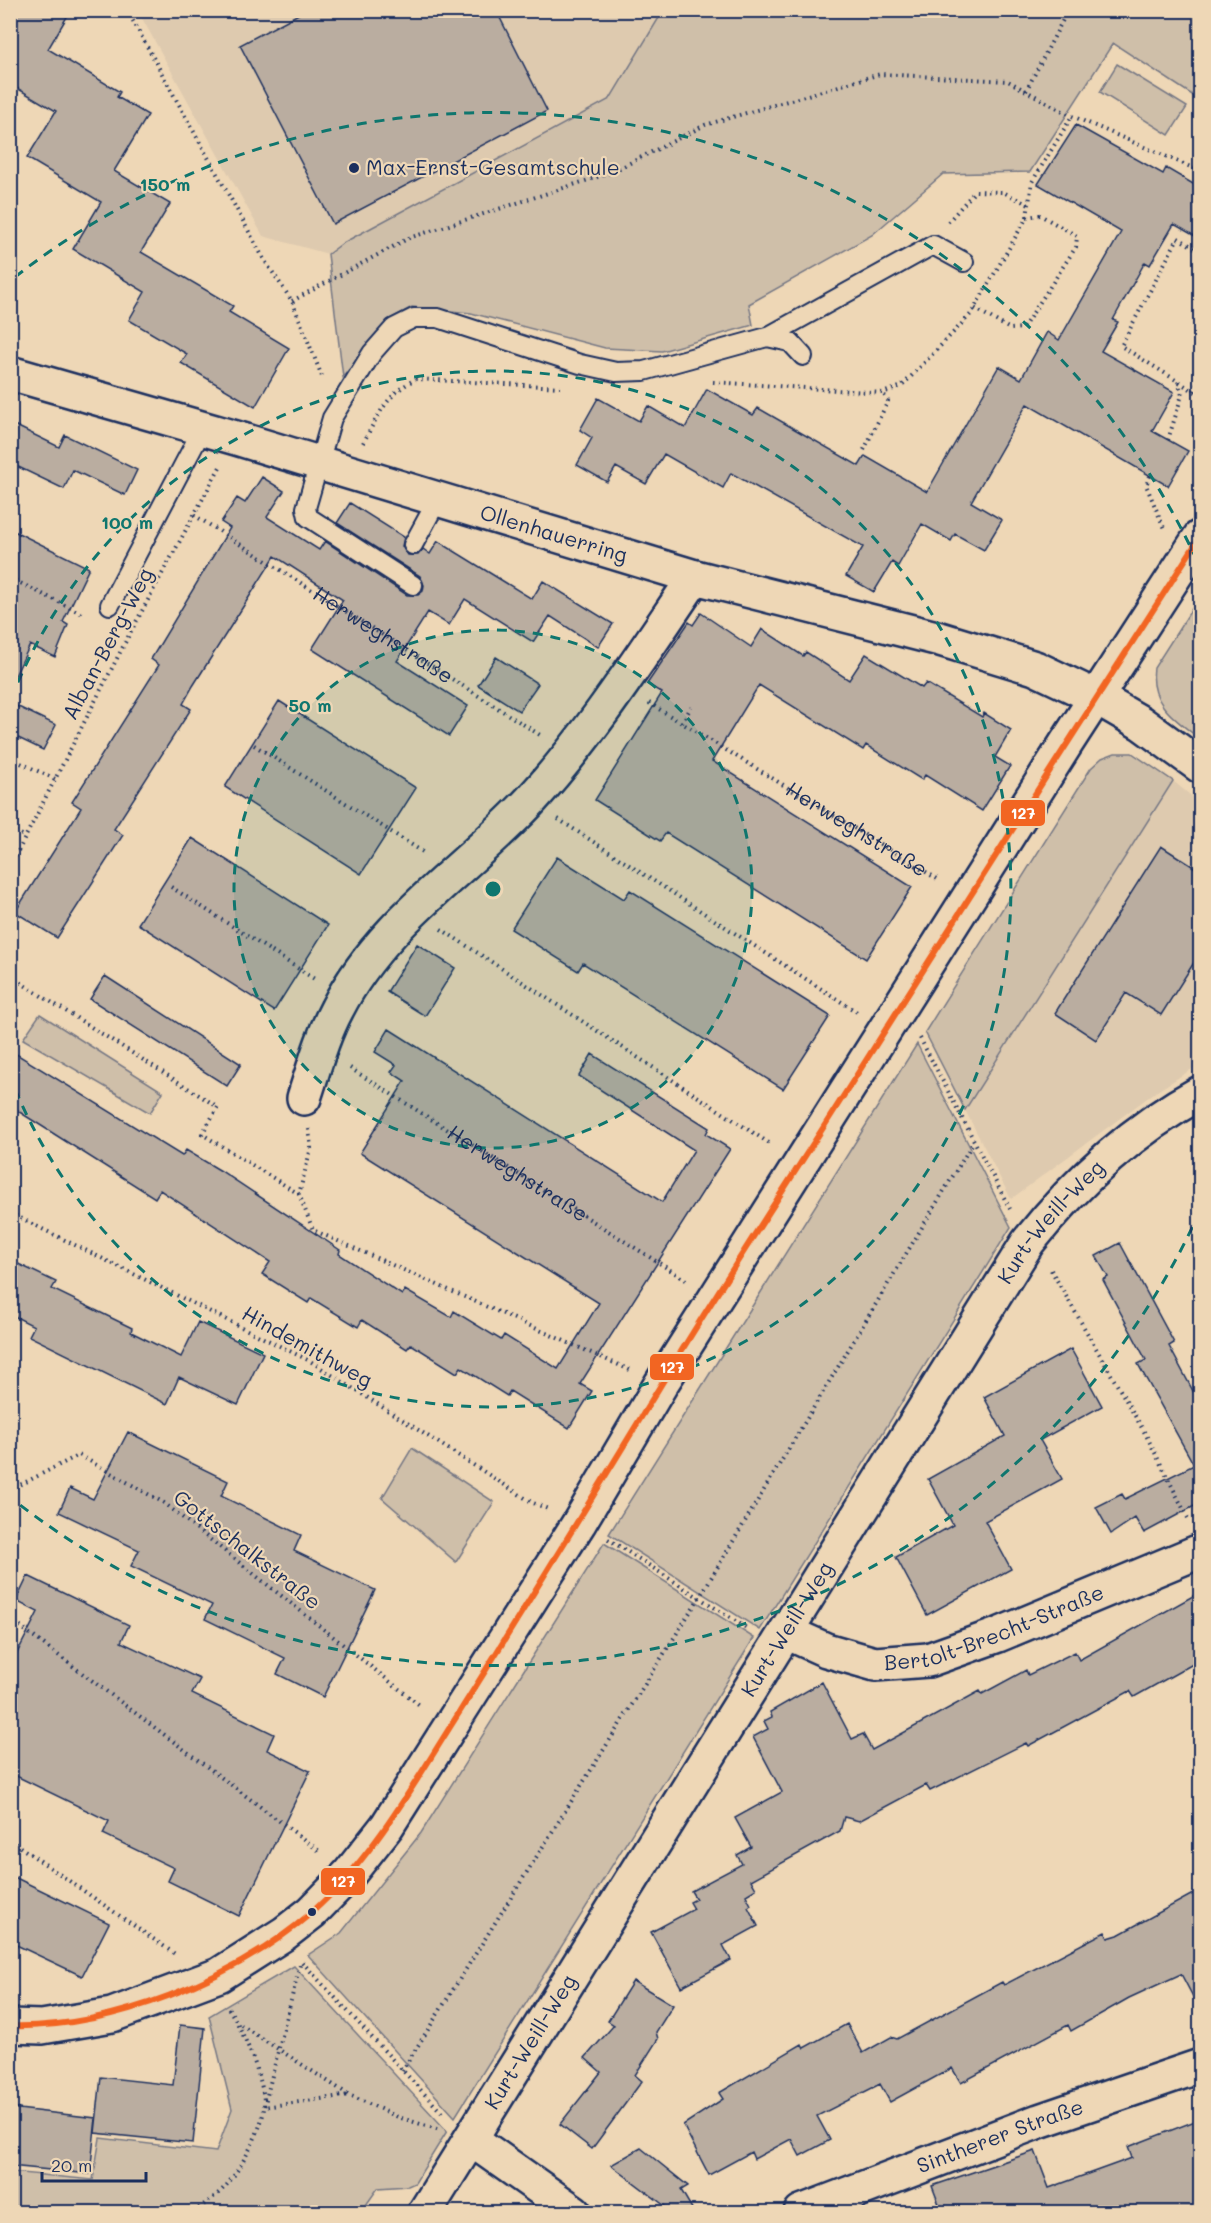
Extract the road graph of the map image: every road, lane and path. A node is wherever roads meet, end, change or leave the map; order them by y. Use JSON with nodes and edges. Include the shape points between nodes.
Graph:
{"nodes":[{"id":1,"x":127,"y":10,"type":"edge"},
{"id":2,"x":1068,"y":10,"type":"edge"},
{"id":3,"x":1026,"y":90,"type":"junction"},
{"id":4,"x":1072,"y":116,"type":"junction"},
{"id":5,"x":1200,"y":171,"type":"edge"},
{"id":6,"x":1029,"y":205,"type":"junction"},
{"id":7,"x":1027,"y":217,"type":"dead end"},
{"id":8,"x":933,"y":245,"type":"junction"},
{"id":9,"x":1200,"y":251,"type":"edge"},
{"id":10,"x":964,"y":262,"type":"dead end"},
{"id":11,"x":292,"y":301,"type":"junction"},
{"id":12,"x":767,"y":337,"type":"junction"},
{"id":13,"x":803,"y":356,"type":"dead end"},
{"id":14,"x":10,"y":373,"type":"edge"},
{"id":15,"x":416,"y":379,"type":"dead end"},
{"id":16,"x":1200,"y":379,"type":"edge"},
{"id":17,"x":1178,"y":381,"type":"junction"},
{"id":18,"x":1194,"y":391,"type":"junction"},
{"id":19,"x":883,"y":393,"type":"dead end"},
{"id":20,"x":1200,"y":394,"type":"edge"},
{"id":21,"x":377,"y":417,"type":"dead end"},
{"id":22,"x":332,"y":418,"type":"junction"},
{"id":23,"x":203,"y":428,"type":"junction"},
{"id":24,"x":236,"y":438,"type":"junction"},
{"id":25,"x":1168,"y":440,"type":"dead end"},
{"id":26,"x":864,"y":450,"type":"dead end"},
{"id":27,"x":321,"y":464,"type":"junction"},
{"id":28,"x":1150,"y":476,"type":"dead end"},
{"id":29,"x":438,"y":499,"type":"junction"},
{"id":30,"x":194,"y":515,"type":"junction"},
{"id":31,"x":413,"y":545,"type":"dead end"},
{"id":32,"x":1195,"y":545,"type":"edge"},
{"id":33,"x":695,"y":577,"type":"junction"},
{"id":34,"x":10,"y":578,"type":"edge"},
{"id":35,"x":413,"y":585,"type":"dead end"},
{"id":36,"x":110,"y":605,"type":"dead end"},
{"id":37,"x":90,"y":617,"type":"dead end"},
{"id":38,"x":120,"y":631,"type":"dead end"},
{"id":39,"x":129,"y":635,"type":"junction"},
{"id":40,"x":621,"y":686,"type":"junction"},
{"id":41,"x":1096,"y":697,"type":"junction"},
{"id":42,"x":692,"y":707,"type":"dead end"},
{"id":43,"x":682,"y":723,"type":"junction"},
{"id":44,"x":254,"y":745,"type":"dead end"},
{"id":45,"x":570,"y":754,"type":"junction"},
{"id":46,"x":10,"y":758,"type":"edge"},
{"id":47,"x":1200,"y":766,"type":"edge"},
{"id":48,"x":55,"y":779,"type":"junction"},
{"id":49,"x":530,"y":801,"type":"junction"},
{"id":50,"x":10,"y":829,"type":"edge"},
{"id":51,"x":26,"y":837,"type":"junction"},
{"id":52,"x":10,"y":867,"type":"edge"},
{"id":53,"x":454,"y":872,"type":"junction"},
{"id":54,"x":171,"y":887,"type":"dead end"},
{"id":55,"x":968,"y":898,"type":"junction"},
{"id":56,"x":412,"y":911,"type":"junction"},
{"id":57,"x":10,"y":976,"type":"edge"},
{"id":58,"x":344,"y":998,"type":"junction"},
{"id":59,"x":893,"y":1017,"type":"junction"},
{"id":60,"x":320,"y":1049,"type":"junction"},
{"id":61,"x":1200,"y":1092,"type":"edge"},
{"id":62,"x":304,"y":1098,"type":"joint"},
{"id":63,"x":974,"y":1141,"type":"junction"},
{"id":64,"x":800,"y":1164,"type":"junction"},
{"id":65,"x":299,"y":1194,"type":"junction"},
{"id":66,"x":10,"y":1213,"type":"edge"},
{"id":67,"x":1028,"y":1242,"type":"junction"},
{"id":68,"x":1052,"y":1271,"type":"dead end"},
{"id":69,"x":714,"y":1299,"type":"junction"},
{"id":70,"x":660,"y":1384,"type":"junction"},
{"id":71,"x":10,"y":1490,"type":"edge"},
{"id":72,"x":579,"y":1523,"type":"junction"},
{"id":73,"x":1196,"y":1537,"type":"edge"},
{"id":74,"x":699,"y":1598,"type":"junction"},
{"id":75,"x":10,"y":1619,"type":"edge"},
{"id":76,"x":781,"y":1639,"type":"junction"},
{"id":77,"x":449,"y":1728,"type":"junction"},
{"id":78,"x":10,"y":1840,"type":"edge"},
{"id":79,"x":349,"y":1874,"type":"junction"},
{"id":80,"x":301,"y":1961,"type":"dead end"},
{"id":81,"x":212,"y":1978,"type":"junction"},
{"id":82,"x":320,"y":1981,"type":"dead end"},
{"id":83,"x":240,"y":2024,"type":"junction"},
{"id":84,"x":10,"y":2026,"type":"edge"},
{"id":85,"x":280,"y":2048,"type":"junction"},
{"id":86,"x":1200,"y":2066,"type":"edge"},
{"id":87,"x":402,"y":2071,"type":"junction"},
{"id":88,"x":349,"y":2095,"type":"junction"},
{"id":89,"x":431,"y":2103,"type":"dead end"},
{"id":90,"x":264,"y":2107,"type":"junction"},
{"id":91,"x":472,"y":2140,"type":"junction"},
{"id":92,"x":194,"y":2212,"type":"edge"},
{"id":93,"x":425,"y":2212,"type":"edge"},
{"id":94,"x":574,"y":2212,"type":"edge"},
{"id":95,"x":801,"y":2212,"type":"edge"}],
"edges":[{"from":1,"to":11,"type":"path","via":[[265,261]]},
{"from":2,"to":3,"type":"path"},
{"from":3,"to":4,"type":"path"},
{"from":3,"to":11,"type":"path","via":[[1008,81],[880,74],[705,125],[610,173],[409,238]]},
{"from":4,"to":5,"type":"path"},
{"from":4,"to":6,"type":"path","via":[[1032,182]]},
{"from":6,"to":7,"type":"path"},
{"from":6,"to":8,"type":"path","via":[[1003,192],[975,191]]},
{"from":8,"to":10,"type":"lane"},
{"from":8,"to":12,"type":"lane"},
{"from":9,"to":17,"type":"path","via":[[1178,238],[1121,346]]},
{"from":11,"to":22,"type":"path","via":[[324,379]]},
{"from":12,"to":13,"type":"lane","via":[[790,342]]},
{"from":12,"to":22,"type":"lane","via":[[645,378],[580,364],[438,318],[414,318],[394,328],[372,353]]},
{"from":14,"to":23,"type":"street","name":"Ollenhauerring"},
{"from":15,"to":21,"type":"path","via":[[400,387]]},
{"from":16,"to":18,"type":"path"},
{"from":17,"to":18,"type":"path"},
{"from":17,"to":25,"type":"path","via":[[1182,395]]},
{"from":18,"to":20,"type":"path"},
{"from":19,"to":26,"type":"path","via":[[888,401]]},
{"from":22,"to":27,"type":"lane"},
{"from":23,"to":24,"type":"street","name":"Ollenhauerring"},
{"from":23,"to":36,"type":"lane"},
{"from":24,"to":27,"type":"street","name":"Ollenhauerring"},
{"from":24,"to":30,"type":"path","name":"Alban-Berg-Weg"},
{"from":27,"to":29,"type":"street","name":"Ollenhauerring"},
{"from":27,"to":35,"type":"lane","via":[[306,508],[308,517]]},
{"from":28,"to":32,"type":"path","via":[[1146,485],[1167,536]]},
{"from":29,"to":31,"type":"lane"},
{"from":29,"to":33,"type":"street","name":"Ollenhauerring"},
{"from":30,"to":39,"type":"path","name":"Alban-Berg-Weg"},
{"from":30,"to":45,"type":"path","name":"Herweghstraße"},
{"from":32,"to":41,"type":"street"},
{"from":33,"to":40,"type":"street"},
{"from":33,"to":41,"type":"street","name":"Ollenhauerring","via":[[950,642],[1035,668]]},
{"from":34,"to":37,"type":"path"},
{"from":38,"to":39,"type":"path"},
{"from":39,"to":48,"type":"path","name":"Alban-Berg-Weg"},
{"from":40,"to":43,"type":"path","name":"Herweghstraße"},
{"from":40,"to":45,"type":"street"},
{"from":41,"to":47,"type":"street","via":[[1141,723]]},
{"from":41,"to":55,"type":"street"},
{"from":42,"to":43,"type":"path"},
{"from":43,"to":55,"type":"path","name":"Herweghstraße"},
{"from":44,"to":53,"type":"path"},
{"from":45,"to":49,"type":"street"},
{"from":46,"to":48,"type":"path"},
{"from":48,"to":51,"type":"path","name":"Alban-Berg-Weg"},
{"from":49,"to":53,"type":"street"},
{"from":49,"to":59,"type":"path"},
{"from":50,"to":51,"type":"path"},
{"from":51,"to":52,"type":"path","name":"Alban-Berg-Weg"},
{"from":53,"to":56,"type":"street"},
{"from":54,"to":58,"type":"path"},
{"from":55,"to":59,"type":"street"},
{"from":56,"to":58,"type":"street","via":[[374,953]]},
{"from":56,"to":64,"type":"path"},
{"from":57,"to":65,"type":"path","via":[[218,1107],[202,1134]]},
{"from":58,"to":60,"type":"street"},
{"from":59,"to":63,"type":"path"},
{"from":59,"to":64,"type":"street"},
{"from":60,"to":62,"type":"street"},
{"from":60,"to":69,"type":"path","name":"Herweghstraße"},
{"from":61,"to":67,"type":"street","name":"Kurt-Weill-Weg","via":[[1128,1140],[1057,1205]]},
{"from":62,"to":65,"type":"path","via":[[311,1148]]},
{"from":63,"to":67,"type":"path"},
{"from":63,"to":74,"type":"path"},
{"from":64,"to":69,"type":"street"},
{"from":65,"to":70,"type":"path","via":[[313,1230]]},
{"from":66,"to":72,"type":"path","name":"Hindemithweg","via":[[310,1361],[533,1503]]},
{"from":67,"to":76,"type":"street","name":"Kurt-Weill-Weg"},
{"from":68,"to":73,"type":"path","via":[[1137,1417]]},
{"from":69,"to":70,"type":"street"},
{"from":70,"to":72,"type":"street"},
{"from":71,"to":77,"type":"path","name":"Gottschalkstraße","via":[[79,1455],[164,1503]]},
{"from":72,"to":74,"type":"path","name":"Hindemithweg"},
{"from":72,"to":77,"type":"street"},
{"from":73,"to":76,"type":"street","name":"Bertolt-Brecht-Straße","via":[[998,1635],[928,1660],[875,1664]]},
{"from":74,"to":76,"type":"path","name":"Hindemithweg"},
{"from":74,"to":87,"type":"path"},
{"from":75,"to":79,"type":"path"},
{"from":76,"to":91,"type":"street","name":"Kurt-Weill-Weg"},
{"from":77,"to":79,"type":"street","via":[[387,1826]]},
{"from":78,"to":81,"type":"path"},
{"from":79,"to":81,"type":"street","via":[[285,1933]]},
{"from":80,"to":85,"type":"path"},
{"from":81,"to":83,"type":"path"},
{"from":81,"to":84,"type":"street","via":[[112,2015],[42,2027]]},
{"from":82,"to":87,"type":"path"},
{"from":83,"to":85,"type":"path"},
{"from":83,"to":90,"type":"path"},
{"from":85,"to":88,"type":"path"},
{"from":85,"to":90,"type":"path"},
{"from":86,"to":95,"type":"street","name":"Sintherer Straße","via":[[1039,2121]]},
{"from":87,"to":89,"type":"path"},
{"from":88,"to":90,"type":"path"},
{"from":88,"to":91,"type":"path","via":[[398,2117]]},
{"from":90,"to":92,"type":"path","via":[[252,2144],[229,2182]]},
{"from":91,"to":93,"type":"street","name":"Kurt-Weill-Weg"},
{"from":91,"to":94,"type":"street"}]}
